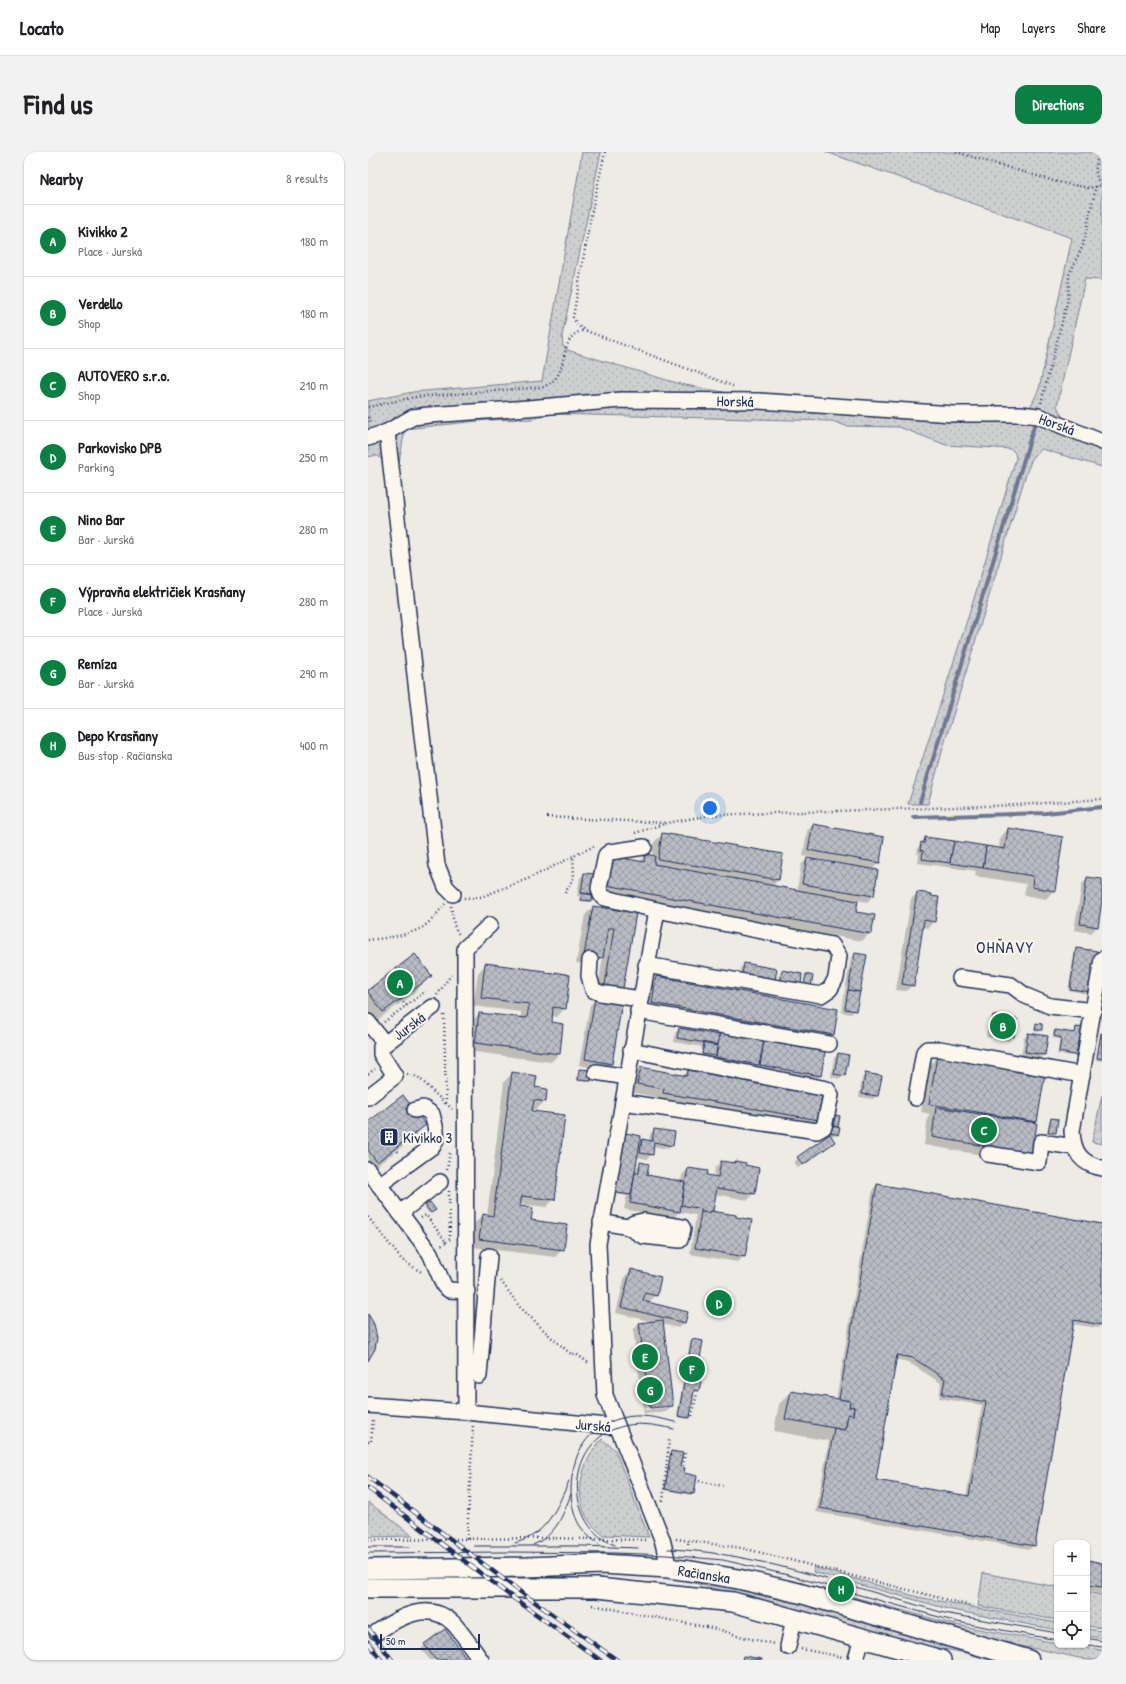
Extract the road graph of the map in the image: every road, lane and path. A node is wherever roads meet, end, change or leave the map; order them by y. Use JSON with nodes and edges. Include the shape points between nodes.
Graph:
{"nodes":[{"id":1,"x":605,"y":152,"type":"edge"},
{"id":2,"x":956,"y":152,"type":"edge"},
{"id":3,"x":1096,"y":152,"type":"edge"},
{"id":4,"x":1102,"y":184,"type":"edge"},
{"id":5,"x":1096,"y":186,"type":"junction"},
{"id":6,"x":584,"y":330,"type":"junction"},
{"id":7,"x":739,"y":388,"type":"dead end"},
{"id":8,"x":368,"y":407,"type":"edge"},
{"id":9,"x":1038,"y":416,"type":"junction"},
{"id":10,"x":388,"y":432,"type":"junction"},
{"id":11,"x":368,"y":438,"type":"edge"},
{"id":12,"x":1102,"y":442,"type":"edge"},
{"id":13,"x":1102,"y":799,"type":"edge"},
{"id":14,"x":547,"y":816,"type":"dead end"},
{"id":15,"x":667,"y":823,"type":"junction"},
{"id":16,"x":633,"y":834,"type":"dead end"},
{"id":17,"x":598,"y":845,"type":"dead end"},
{"id":18,"x":644,"y":847,"type":"dead end"},
{"id":19,"x":574,"y":855,"type":"junction"},
{"id":20,"x":565,"y":893,"type":"dead end"},
{"id":21,"x":451,"y":896,"type":"junction"},
{"id":22,"x":657,"y":910,"type":"junction"},
{"id":23,"x":490,"y":925,"type":"dead end"},
{"id":24,"x":368,"y":940,"type":"edge"},
{"id":25,"x":465,"y":954,"type":"junction"},
{"id":26,"x":1102,"y":959,"type":"edge"},
{"id":27,"x":590,"y":960,"type":"dead end"},
{"id":28,"x":646,"y":965,"type":"junction"},
{"id":29,"x":960,"y":978,"type":"dead end"},
{"id":30,"x":401,"y":999,"type":"dead end"},
{"id":31,"x":1097,"y":1004,"type":"edge"},
{"id":32,"x":639,"y":1005,"type":"junction"},
{"id":33,"x":406,"y":1006,"type":"dead end"},
{"id":34,"x":434,"y":1007,"type":"joint"},
{"id":35,"x":368,"y":1022,"type":"edge"},
{"id":36,"x":385,"y":1044,"type":"junction"},
{"id":37,"x":829,"y":1044,"type":"dead end"},
{"id":38,"x":632,"y":1050,"type":"junction"},
{"id":39,"x":394,"y":1072,"type":"junction"},
{"id":40,"x":596,"y":1072,"type":"dead end"},
{"id":41,"x":1082,"y":1075,"type":"junction"},
{"id":42,"x":627,"y":1078,"type":"junction"},
{"id":43,"x":368,"y":1097,"type":"edge"},
{"id":44,"x":916,"y":1098,"type":"dead end"},
{"id":45,"x":622,"y":1102,"type":"junction"},
{"id":46,"x":446,"y":1103,"type":"dead end"},
{"id":47,"x":415,"y":1110,"type":"dead end"},
{"id":48,"x":1074,"y":1148,"type":"junction"},
{"id":49,"x":988,"y":1154,"type":"dead end"},
{"id":50,"x":1102,"y":1168,"type":"edge"},
{"id":51,"x":368,"y":1170,"type":"edge"},
{"id":52,"x":440,"y":1182,"type":"dead end"},
{"id":53,"x":379,"y":1185,"type":"junction"},
{"id":54,"x":400,"y":1213,"type":"junction"},
{"id":55,"x":368,"y":1217,"type":"edge"},
{"id":56,"x":602,"y":1222,"type":"junction"},
{"id":57,"x":628,"y":1228,"type":"dead end"},
{"id":58,"x":488,"y":1262,"type":"joint"},
{"id":59,"x":440,"y":1277,"type":"junction"},
{"id":60,"x":466,"y":1291,"type":"junction"},
{"id":61,"x":479,"y":1376,"type":"dead end"},
{"id":62,"x":604,"y":1382,"type":"junction"},
{"id":63,"x":697,"y":1393,"type":"dead end"},
{"id":64,"x":371,"y":1406,"type":"edge"},
{"id":65,"x":470,"y":1413,"type":"junction"},
{"id":66,"x":692,"y":1416,"type":"dead end"},
{"id":67,"x":618,"y":1427,"type":"junction"},
{"id":68,"x":669,"y":1440,"type":"dead end"},
{"id":69,"x":368,"y":1442,"type":"edge"},
{"id":70,"x":686,"y":1451,"type":"dead end"},
{"id":71,"x":683,"y":1466,"type":"dead end"},
{"id":72,"x":699,"y":1481,"type":"dead end"},
{"id":73,"x":723,"y":1486,"type":"dead end"},
{"id":74,"x":662,"y":1508,"type":"dead end"},
{"id":75,"x":467,"y":1538,"type":"junction"},
{"id":76,"x":662,"y":1539,"type":"junction"},
{"id":77,"x":368,"y":1540,"type":"edge"},
{"id":78,"x":689,"y":1540,"type":"junction"},
{"id":79,"x":688,"y":1544,"type":"dead end"},
{"id":80,"x":668,"y":1568,"type":"junction"},
{"id":81,"x":368,"y":1569,"type":"edge"},
{"id":82,"x":368,"y":1588,"type":"edge"},
{"id":83,"x":654,"y":1594,"type":"junction"},
{"id":84,"x":700,"y":1599,"type":"junction"},
{"id":85,"x":976,"y":1607,"type":"dead end"},
{"id":86,"x":794,"y":1618,"type":"junction"},
{"id":87,"x":377,"y":1632,"type":"dead end"},
{"id":88,"x":862,"y":1638,"type":"junction"},
{"id":89,"x":788,"y":1647,"type":"dead end"},
{"id":90,"x":856,"y":1659,"type":"edge"},
{"id":91,"x":481,"y":1660,"type":"edge"},
{"id":92,"x":941,"y":1660,"type":"edge"},
{"id":93,"x":1030,"y":1660,"type":"edge"}],
"edges":[{"from":1,"to":6,"type":"path","via":[[573,317],[577,325]]},
{"from":2,"to":5,"type":"path","via":[[1058,182],[1090,188]]},
{"from":3,"to":4,"type":"path","via":[[1097,175]]},
{"from":4,"to":5,"type":"path"},
{"from":5,"to":9,"type":"path","via":[[1083,245],[1069,275],[1068,299]]},
{"from":6,"to":7,"type":"path"},
{"from":6,"to":8,"type":"path","via":[[577,331],[570,338],[556,378],[543,387],[415,397]]},
{"from":9,"to":10,"type":"street","name":"Horská","via":[[953,414],[759,401],[620,400],[413,417]]},
{"from":9,"to":12,"type":"street","name":"Horská"},
{"from":10,"to":11,"type":"street","name":"Horská"},
{"from":10,"to":21,"type":"street","via":[[437,865]]},
{"from":13,"to":15,"type":"path","via":[[1019,805],[711,815]]},
{"from":14,"to":15,"type":"path"},
{"from":15,"to":16,"type":"path"},
{"from":17,"to":19,"type":"path"},
{"from":18,"to":22,"type":"street","via":[[608,853],[599,888],[601,895],[606,898]]},
{"from":19,"to":20,"type":"path","via":[[574,877]]},
{"from":19,"to":21,"type":"path","via":[[530,878],[480,897]]},
{"from":21,"to":24,"type":"path","via":[[424,926],[387,938]]},
{"from":21,"to":25,"type":"path","via":[[454,925]]},
{"from":22,"to":28,"type":"street"},
{"from":22,"to":28,"type":"street","via":[[832,945],[839,956],[836,978],[830,989],[821,995]]},
{"from":23,"to":25,"type":"street"},
{"from":25,"to":34,"type":"path","via":[[434,1000]]},
{"from":25,"to":60,"type":"street"},
{"from":26,"to":31,"type":"street"},
{"from":27,"to":32,"type":"street","via":[[589,976],[593,990]]},
{"from":28,"to":32,"type":"street"},
{"from":29,"to":31,"type":"street","via":[[1011,985],[1026,996],[1050,1006]]},
{"from":30,"to":33,"type":"path"},
{"from":31,"to":41,"type":"street"},
{"from":32,"to":37,"type":"street"},
{"from":32,"to":38,"type":"street"},
{"from":34,"to":36,"type":"street","name":"Jurská"},
{"from":35,"to":36,"type":"street","name":"Jurská"},
{"from":36,"to":39,"type":"street","name":"Jurská","via":[[381,1047],[381,1054]]},
{"from":38,"to":42,"type":"street"},
{"from":38,"to":45,"type":"street","via":[[827,1089],[831,1095],[824,1127],[817,1131]]},
{"from":39,"to":43,"type":"street","via":[[394,1077]]},
{"from":39,"to":46,"type":"path","via":[[418,1076]]},
{"from":40,"to":42,"type":"street"},
{"from":41,"to":44,"type":"street","via":[[940,1049],[927,1049],[924,1052]]},
{"from":41,"to":48,"type":"street","via":[[1073,1126]]},
{"from":42,"to":45,"type":"street"},
{"from":45,"to":56,"type":"street"},
{"from":47,"to":53,"type":"street","via":[[423,1108],[432,1114],[436,1141],[433,1146]]},
{"from":48,"to":49,"type":"street","via":[[1041,1142],[1039,1162]]},
{"from":48,"to":50,"type":"street","via":[[1086,1162]]},
{"from":51,"to":53,"type":"street"},
{"from":52,"to":54,"type":"street"},
{"from":53,"to":54,"type":"street"},
{"from":54,"to":59,"type":"street","via":[[430,1253]]},
{"from":55,"to":59,"type":"path","via":[[402,1260],[420,1272]]},
{"from":56,"to":57,"type":"street"},
{"from":56,"to":62,"type":"street","via":[[598,1256]]},
{"from":58,"to":61,"type":"street"},
{"from":58,"to":62,"type":"path","via":[[518,1306],[571,1354],[588,1360]]},
{"from":59,"to":60,"type":"street","via":[[447,1289]]},
{"from":60,"to":65,"type":"street"},
{"from":62,"to":67,"type":"street","via":[[605,1395]]},
{"from":63,"to":66,"type":"path"},
{"from":64,"to":65,"type":"street","name":"Jurská"},
{"from":64,"to":69,"type":"path","via":[[371,1442]]},
{"from":65,"to":67,"type":"street","name":"Jurská"},
{"from":65,"to":75,"type":"path"},
{"from":67,"to":76,"type":"street","name":"Jurská"},
{"from":68,"to":74,"type":"path"},
{"from":70,"to":71,"type":"path"},
{"from":72,"to":73,"type":"path"},
{"from":75,"to":76,"type":"path"},
{"from":75,"to":77,"type":"path"},
{"from":76,"to":78,"type":"path"},
{"from":76,"to":80,"type":"street","name":"Jurská"},
{"from":78,"to":79,"type":"path"},
{"from":78,"to":85,"type":"path","via":[[742,1548]]},
{"from":80,"to":81,"type":"main road","name":"Račianska","via":[[602,1564]]},
{"from":80,"to":83,"type":"main road"},
{"from":80,"to":84,"type":"main road"},
{"from":80,"to":93,"type":"main road","name":"Račianska","via":[[769,1586]]},
{"from":82,"to":83,"type":"main road","name":"Račianska","via":[[541,1587],[610,1589]]},
{"from":83,"to":84,"type":"main road","name":"Račianska"},
{"from":84,"to":86,"type":"main road","name":"Račianska","via":[[733,1602]]},
{"from":86,"to":88,"type":"main road","name":"Račianska"},
{"from":86,"to":89,"type":"street"},
{"from":87,"to":91,"type":"street","via":[[409,1614],[435,1613],[453,1623]]},
{"from":88,"to":90,"type":"street"},
{"from":88,"to":92,"type":"main road","name":"Račianska"}]}
